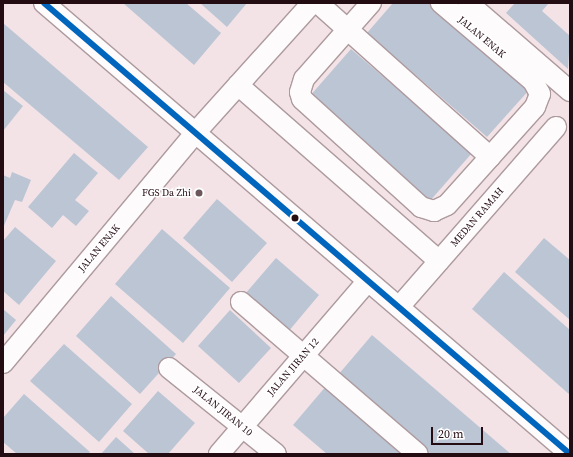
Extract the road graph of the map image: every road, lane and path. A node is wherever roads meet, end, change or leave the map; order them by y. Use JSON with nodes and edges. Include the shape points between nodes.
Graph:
{"nodes":[{"id":1,"x":44,"y":3,"type":"edge"},
{"id":2,"x":312,"y":3,"type":"edge"},
{"id":3,"x":318,"y":3,"type":"edge"},
{"id":4,"x":371,"y":3,"type":"edge"},
{"id":5,"x":441,"y":3,"type":"edge"},
{"id":6,"x":468,"y":3,"type":"edge"},
{"id":7,"x":348,"y":30,"type":"junction"},
{"id":8,"x":238,"y":85,"type":"junction"},
{"id":9,"x":570,"y":91,"type":"edge"},
{"id":10,"x":556,"y":128,"type":"dead end"},
{"id":11,"x":195,"y":133,"type":"junction"},
{"id":12,"x":490,"y":157,"type":"junction"},
{"id":13,"x":439,"y":261,"type":"junction"},
{"id":14,"x":368,"y":281,"type":"junction"},
{"id":15,"x":241,"y":302,"type":"dead end"},
{"id":16,"x":399,"y":307,"type":"junction"},
{"id":17,"x":303,"y":355,"type":"junction"},
{"id":18,"x":3,"y":363,"type":"edge"},
{"id":19,"x":169,"y":368,"type":"dead end"},
{"id":20,"x":243,"y":426,"type":"junction"},
{"id":21,"x":219,"y":454,"type":"edge"},
{"id":22,"x":276,"y":454,"type":"edge"},
{"id":23,"x":418,"y":454,"type":"edge"},
{"id":24,"x":570,"y":454,"type":"edge"}],
"edges":[{"from":1,"to":11,"type":"street"},
{"from":2,"to":8,"type":"street"},
{"from":3,"to":7,"type":"street"},
{"from":4,"to":7,"type":"street","name":"JALAN ENAK"},
{"from":5,"to":12,"type":"street","name":"JALAN ENAK","via":[[538,86],[539,100]]},
{"from":6,"to":9,"type":"street"},
{"from":7,"to":12,"type":"street"},
{"from":7,"to":12,"type":"street","name":"JALAN ENAK","via":[[304,79],[300,92],[306,104],[421,207],[434,211],[447,206]]},
{"from":8,"to":11,"type":"street"},
{"from":8,"to":13,"type":"street"},
{"from":10,"to":13,"type":"street","name":"MEDAN RAMAH"},
{"from":11,"to":14,"type":"street"},
{"from":11,"to":18,"type":"street","name":"JALAN ENAK"},
{"from":13,"to":16,"type":"street","name":"MEDAN RAMAH"},
{"from":14,"to":16,"type":"street"},
{"from":14,"to":17,"type":"street","name":"JALAN JIRAN 12"},
{"from":15,"to":17,"type":"street"},
{"from":16,"to":24,"type":"street"},
{"from":17,"to":20,"type":"street","name":"JALAN JIRAN 12"},
{"from":17,"to":23,"type":"street"},
{"from":19,"to":20,"type":"street","name":"JALAN JIRAN 10"},
{"from":20,"to":21,"type":"street","name":"JALAN JIRAN 12"},
{"from":20,"to":22,"type":"street","name":"JALAN JIRAN 10"}]}
